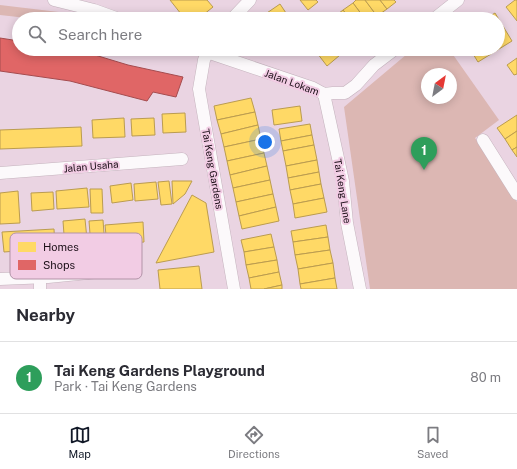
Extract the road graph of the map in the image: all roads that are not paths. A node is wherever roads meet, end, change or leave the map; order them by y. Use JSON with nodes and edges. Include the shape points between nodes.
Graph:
{"nodes":[{"id":1,"x":54,"y":0,"type":"edge"},
{"id":2,"x":250,"y":0,"type":"edge"},
{"id":3,"x":458,"y":0,"type":"edge"},
{"id":4,"x":96,"y":5,"type":"edge"},
{"id":5,"x":108,"y":12,"type":"edge"},
{"id":6,"x":239,"y":12,"type":"edge"},
{"id":7,"x":443,"y":12,"type":"edge"},
{"id":8,"x":204,"y":56,"type":"edge"},
{"id":9,"x":222,"y":56,"type":"edge"},
{"id":10,"x":386,"y":56,"type":"edge"},
{"id":11,"x":324,"y":94,"type":"junction"},
{"id":12,"x":483,"y":140,"type":"dead end"},
{"id":13,"x":182,"y":159,"type":"dead end"},
{"id":14,"x":0,"y":173,"type":"edge"},
{"id":15,"x":517,"y":194,"type":"edge"},
{"id":16,"x":10,"y":278,"type":"edge"},
{"id":17,"x":0,"y":279,"type":"edge"},
{"id":18,"x":234,"y":289,"type":"edge"},
{"id":19,"x":360,"y":289,"type":"edge"}],
"edges":[{"from":1,"to":4,"type":"street"},
{"from":2,"to":6,"type":"street"},
{"from":3,"to":7,"type":"street"},
{"from":4,"to":5,"type":"street"},
{"from":8,"to":18,"type":"street","name":"Tai Keng Gardens","via":[[199,89]]},
{"from":9,"to":11,"type":"street","name":"Jalan Lokam"},
{"from":10,"to":11,"type":"street","name":"Jalan Lokam","via":[[345,93]]},
{"from":11,"to":19,"type":"street","name":"Tai Keng Lane","via":[[343,181]]},
{"from":12,"to":15,"type":"street"},
{"from":13,"to":14,"type":"street","name":"Jalan Usaha"},
{"from":16,"to":17,"type":"street"}]}
